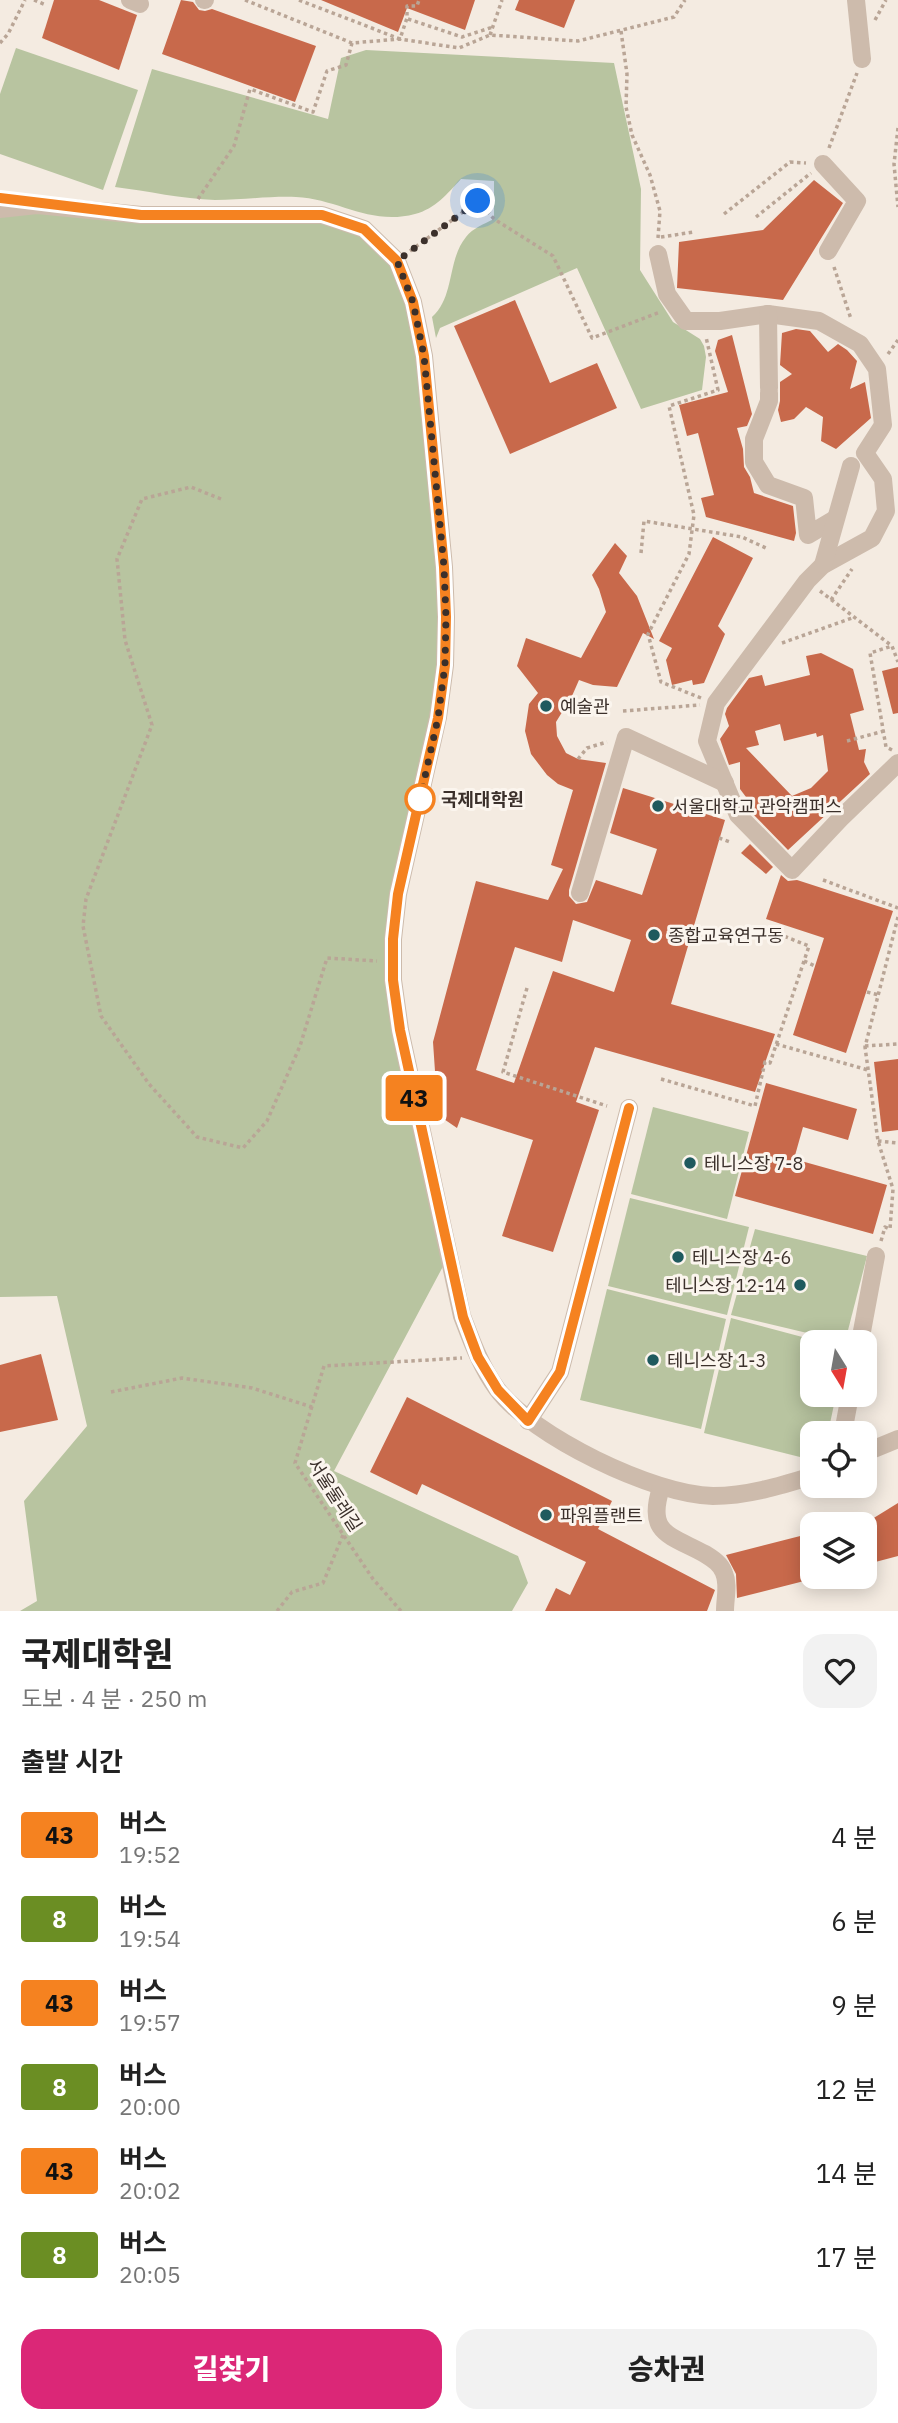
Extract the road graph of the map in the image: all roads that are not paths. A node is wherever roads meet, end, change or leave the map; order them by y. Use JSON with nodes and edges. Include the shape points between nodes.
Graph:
{"nodes":[{"id":1,"x":856,"y":0,"type":"edge"},
{"id":2,"x":862,"y":59,"type":"road end"},
{"id":3,"x":822,"y":164,"type":"road end"},
{"id":4,"x":0,"y":198,"type":"edge"},
{"id":5,"x":58,"y":206,"type":"junction"},
{"id":6,"x":0,"y":209,"type":"edge"},
{"id":7,"x":658,"y":246,"type":"road end"},
{"id":8,"x":828,"y":251,"type":"road end"},
{"id":9,"x":768,"y":314,"type":"junction"},
{"id":10,"x":851,"y":466,"type":"dead end"},
{"id":11,"x":835,"y":519,"type":"junction"},
{"id":12,"x":823,"y":565,"type":"junction"},
{"id":13,"x":898,"y":764,"type":"edge"},
{"id":14,"x":725,"y":783,"type":"junction"},
{"id":15,"x":580,"y":893,"type":"dead end"},
{"id":16,"x":629,"y":1108,"type":"dead end"},
{"id":17,"x":876,"y":1256,"type":"road end"},
{"id":18,"x":862,"y":1330,"type":"edge"},
{"id":19,"x":528,"y":1421,"type":"junction"},
{"id":20,"x":898,"y":1439,"type":"edge"},
{"id":21,"x":877,"y":1448,"type":"edge"},
{"id":22,"x":800,"y":1480,"type":"edge"},
{"id":23,"x":661,"y":1488,"type":"junction"},
{"id":24,"x":725,"y":1611,"type":"edge"}],
"edges":[{"from":1,"to":2,"type":"street"},
{"from":3,"to":8,"type":"street","via":[[857,201]]},
{"from":4,"to":5,"type":"street"},
{"from":5,"to":6,"type":"street"},
{"from":5,"to":19,"type":"street","via":[[141,215],[322,215],[364,229],[397,261],[413,302],[424,356],[444,567],[445,665],[438,718],[398,894],[393,962],[400,1030],[463,1317],[478,1357],[498,1390]]},
{"from":7,"to":9,"type":"street","via":[[667,295],[686,321]]},
{"from":9,"to":11,"type":"street","via":[[769,401],[754,439],[754,462],[768,485],[804,498],[808,536]]},
{"from":9,"to":12,"type":"street","via":[[819,321],[860,344],[877,369],[883,425],[865,453],[883,479],[886,511],[872,538]]},
{"from":10,"to":11,"type":"street"},
{"from":11,"to":12,"type":"street"},
{"from":12,"to":14,"type":"street","via":[[716,704],[707,741]]},
{"from":13,"to":14,"type":"street","via":[[792,870],[738,815]]},
{"from":14,"to":15,"type":"street","via":[[626,737]]},
{"from":16,"to":19,"type":"street","via":[[560,1372]]},
{"from":17,"to":18,"type":"street"},
{"from":19,"to":23,"type":"street","via":[[616,1470]]},
{"from":20,"to":21,"type":"street"},
{"from":22,"to":23,"type":"street","via":[[755,1493],[712,1496]]},
{"from":23,"to":24,"type":"street","via":[[656,1521],[663,1531],[715,1560],[724,1572]]}]}
